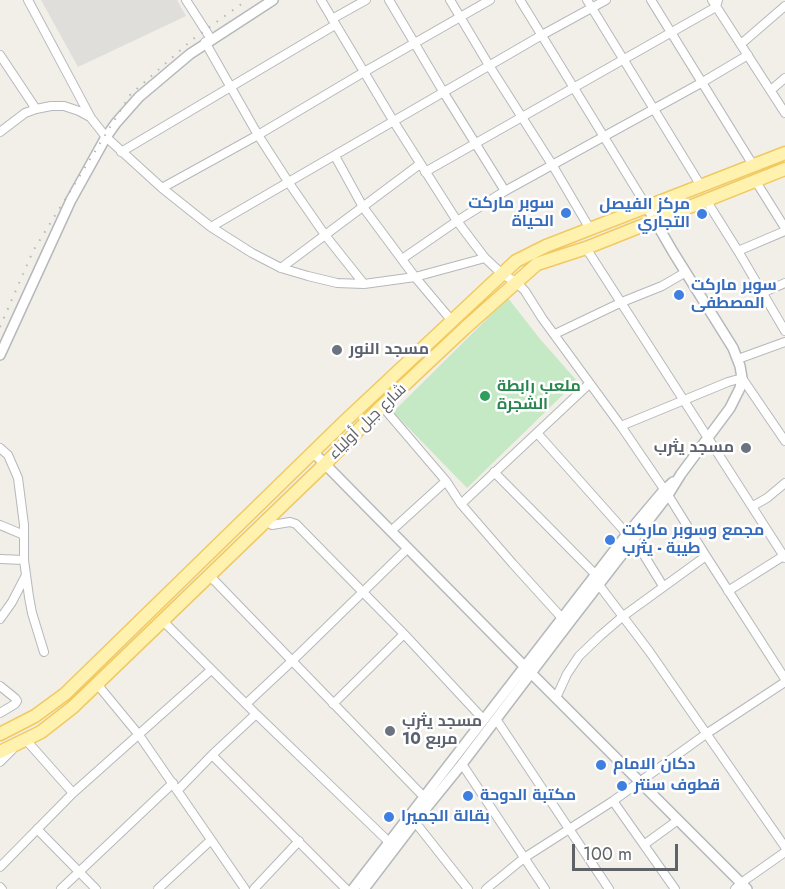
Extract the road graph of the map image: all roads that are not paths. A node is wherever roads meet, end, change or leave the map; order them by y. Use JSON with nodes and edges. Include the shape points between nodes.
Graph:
{"nodes":[{"id":1,"x":28,"y":0,"type":"edge"},
{"id":2,"x":186,"y":0,"type":"edge"},
{"id":3,"x":273,"y":0,"type":"edge"},
{"id":4,"x":321,"y":0,"type":"edge"},
{"id":5,"x":366,"y":0,"type":"edge"},
{"id":6,"x":389,"y":0,"type":"edge"},
{"id":7,"x":450,"y":0,"type":"edge"},
{"id":8,"x":490,"y":0,"type":"edge"},
{"id":9,"x":520,"y":0,"type":"edge"},
{"id":10,"x":587,"y":0,"type":"edge"},
{"id":11,"x":606,"y":0,"type":"edge"},
{"id":12,"x":651,"y":0,"type":"edge"},
{"id":13,"x":780,"y":0,"type":"edge"},
{"id":14,"x":715,"y":2,"type":"edge"},
{"id":15,"x":785,"y":5,"type":"edge"},
{"id":16,"x":592,"y":8,"type":"junction"},
{"id":17,"x":460,"y":17,"type":"junction"},
{"id":18,"x":334,"y":22,"type":"junction"},
{"id":19,"x":671,"y":32,"type":"junction"},
{"id":20,"x":542,"y":35,"type":"junction"},
{"id":21,"x":208,"y":41,"type":"junction"},
{"id":22,"x":415,"y":43,"type":"junction"},
{"id":23,"x":741,"y":44,"type":"junction"},
{"id":24,"x":0,"y":55,"type":"edge"},
{"id":25,"x":748,"y":55,"type":"junction"},
{"id":26,"x":624,"y":58,"type":"junction"},
{"id":27,"x":490,"y":67,"type":"junction"},
{"id":28,"x":364,"y":72,"type":"junction"},
{"id":29,"x":785,"y":78,"type":"edge"},
{"id":30,"x":701,"y":83,"type":"junction"},
{"id":31,"x":230,"y":87,"type":"junction"},
{"id":32,"x":574,"y":87,"type":"junction"},
{"id":33,"x":771,"y":90,"type":"junction"},
{"id":34,"x":444,"y":93,"type":"junction"},
{"id":35,"x":36,"y":109,"type":"junction"},
{"id":36,"x":654,"y":109,"type":"junction"},
{"id":37,"x":785,"y":113,"type":"edge"},
{"id":38,"x":522,"y":117,"type":"junction"},
{"id":39,"x":91,"y":118,"type":"junction"},
{"id":40,"x":394,"y":122,"type":"junction"},
{"id":41,"x":0,"y":132,"type":"edge"},
{"id":42,"x":258,"y":135,"type":"junction"},
{"id":43,"x":106,"y":137,"type":"junction"},
{"id":44,"x":604,"y":137,"type":"junction"},
{"id":45,"x":475,"y":144,"type":"junction"},
{"id":46,"x":121,"y":152,"type":"junction"},
{"id":47,"x":785,"y":153,"type":"edge"},
{"id":48,"x":335,"y":156,"type":"junction"},
{"id":49,"x":420,"y":164,"type":"junction"},
{"id":50,"x":753,"y":165,"type":"junction"},
{"id":51,"x":553,"y":166,"type":"junction"},
{"id":52,"x":785,"y":169,"type":"edge"},
{"id":53,"x":425,"y":172,"type":"junction"},
{"id":54,"x":756,"y":180,"type":"junction"},
{"id":55,"x":289,"y":183,"type":"junction"},
{"id":56,"x":701,"y":186,"type":"junction"},
{"id":57,"x":162,"y":188,"type":"junction"},
{"id":58,"x":505,"y":191,"type":"junction"},
{"id":59,"x":706,"y":200,"type":"junction"},
{"id":60,"x":363,"y":207,"type":"junction"},
{"id":61,"x":647,"y":207,"type":"junction"},
{"id":62,"x":457,"y":221,"type":"junction"},
{"id":63,"x":655,"y":221,"type":"junction"},
{"id":64,"x":211,"y":227,"type":"junction"},
{"id":65,"x":590,"y":229,"type":"junction"},
{"id":66,"x":785,"y":230,"type":"edge"},
{"id":67,"x":325,"y":235,"type":"junction"},
{"id":68,"x":586,"y":248,"type":"junction"},
{"id":69,"x":738,"y":251,"type":"junction"},
{"id":70,"x":485,"y":258,"type":"junction"},
{"id":71,"x":402,"y":260,"type":"junction"},
{"id":72,"x":281,"y":268,"type":"junction"},
{"id":73,"x":686,"y":272,"type":"junction"},
{"id":74,"x":502,"y":274,"type":"junction"},
{"id":75,"x":415,"y":277,"type":"junction"},
{"id":76,"x":516,"y":282,"type":"junction"},
{"id":77,"x":785,"y":283,"type":"edge"},
{"id":78,"x":364,"y":284,"type":"junction"},
{"id":79,"x":762,"y":293,"type":"junction"},
{"id":80,"x":622,"y":302,"type":"junction"},
{"id":81,"x":452,"y":321,"type":"junction"},
{"id":82,"x":785,"y":331,"type":"edge"},
{"id":83,"x":555,"y":334,"type":"junction"},
{"id":84,"x":784,"y":345,"type":"edge"},
{"id":85,"x":0,"y":355,"type":"edge"},
{"id":86,"x":738,"y":359,"type":"junction"},
{"id":87,"x":742,"y":378,"type":"junction"},
{"id":88,"x":590,"y":384,"type":"junction"},
{"id":89,"x":684,"y":400,"type":"junction"},
{"id":90,"x":382,"y":406,"type":"junction"},
{"id":91,"x":621,"y":426,"type":"junction"},
{"id":92,"x":781,"y":428,"type":"edge"},
{"id":93,"x":537,"y":433,"type":"junction"},
{"id":94,"x":708,"y":438,"type":"junction"},
{"id":95,"x":785,"y":441,"type":"edge"},
{"id":96,"x":0,"y":448,"type":"edge"},
{"id":97,"x":313,"y":452,"type":"junction"},
{"id":98,"x":324,"y":465,"type":"junction"},
{"id":99,"x":494,"y":472,"type":"junction"},
{"id":100,"x":446,"y":481,"type":"junction"},
{"id":101,"x":785,"y":483,"type":"edge"},
{"id":102,"x":666,"y":492,"type":"junction"},
{"id":103,"x":461,"y":504,"type":"junction"},
{"id":104,"x":753,"y":506,"type":"junction"},
{"id":105,"x":266,"y":521,"type":"junction"},
{"id":106,"x":0,"y":525,"type":"edge"},
{"id":107,"x":392,"y":531,"type":"junction"},
{"id":108,"x":24,"y":535,"type":"junction"},
{"id":109,"x":631,"y":536,"type":"junction"},
{"id":110,"x":408,"y":548,"type":"junction"},
{"id":111,"x":706,"y":556,"type":"junction"},
{"id":112,"x":784,"y":556,"type":"edge"},
{"id":113,"x":0,"y":559,"type":"edge"},
{"id":114,"x":24,"y":560,"type":"junction"},
{"id":115,"x":26,"y":575,"type":"junction"},
{"id":116,"x":209,"y":575,"type":"junction"},
{"id":117,"x":596,"y":575,"type":"junction"},
{"id":118,"x":599,"y":585,"type":"junction"},
{"id":119,"x":663,"y":586,"type":"junction"},
{"id":120,"x":728,"y":591,"type":"junction"},
{"id":121,"x":363,"y":592,"type":"junction"},
{"id":122,"x":622,"y":617,"type":"junction"},
{"id":123,"x":562,"y":618,"type":"junction"},
{"id":124,"x":0,"y":619,"type":"edge"},
{"id":125,"x":163,"y":621,"type":"junction"},
{"id":126,"x":404,"y":634,"type":"junction"},
{"id":127,"x":44,"y":651,"type":"dead end"},
{"id":128,"x":292,"y":661,"type":"junction"},
{"id":129,"x":211,"y":670,"type":"junction"},
{"id":130,"x":528,"y":670,"type":"junction"},
{"id":131,"x":785,"y":680,"type":"edge"},
{"id":132,"x":97,"y":684,"type":"junction"},
{"id":133,"x":0,"y":686,"type":"edge"},
{"id":134,"x":556,"y":698,"type":"junction"},
{"id":135,"x":246,"y":704,"type":"junction"},
{"id":136,"x":333,"y":704,"type":"junction"},
{"id":137,"x":0,"y":713,"type":"edge"},
{"id":138,"x":256,"y":714,"type":"junction"},
{"id":139,"x":496,"y":719,"type":"junction"},
{"id":140,"x":484,"y":720,"type":"junction"},
{"id":141,"x":0,"y":734,"type":"edge"},
{"id":142,"x":706,"y":734,"type":"junction"},
{"id":143,"x":139,"y":735,"type":"junction"},
{"id":144,"x":23,"y":741,"type":"junction"},
{"id":145,"x":0,"y":752,"type":"edge"},
{"id":146,"x":212,"y":755,"type":"junction"},
{"id":147,"x":0,"y":762,"type":"edge"},
{"id":148,"x":462,"y":764,"type":"junction"},
{"id":149,"x":640,"y":781,"type":"junction"},
{"id":150,"x":175,"y":787,"type":"junction"},
{"id":151,"x":73,"y":794,"type":"junction"},
{"id":152,"x":424,"y":797,"type":"junction"},
{"id":153,"x":613,"y":801,"type":"junction"},
{"id":154,"x":678,"y":820,"type":"junction"},
{"id":155,"x":415,"y":822,"type":"junction"},
{"id":156,"x":570,"y":828,"type":"junction"},
{"id":157,"x":37,"y":829,"type":"junction"},
{"id":158,"x":211,"y":840,"type":"junction"},
{"id":159,"x":299,"y":842,"type":"junction"},
{"id":160,"x":389,"y":843,"type":"junction"},
{"id":161,"x":645,"y":844,"type":"junction"},
{"id":162,"x":785,"y":849,"type":"edge"},
{"id":163,"x":524,"y":858,"type":"junction"},
{"id":164,"x":0,"y":867,"type":"edge"},
{"id":165,"x":80,"y":871,"type":"junction"},
{"id":166,"x":741,"y":887,"type":"edge"},
{"id":167,"x":367,"y":888,"type":"edge"},
{"id":168,"x":61,"y":889,"type":"edge"},
{"id":169,"x":96,"y":889,"type":"edge"},
{"id":170,"x":158,"y":889,"type":"edge"},
{"id":171,"x":245,"y":889,"type":"edge"},
{"id":172,"x":254,"y":889,"type":"edge"},
{"id":173,"x":346,"y":889,"type":"edge"},
{"id":174,"x":353,"y":889,"type":"edge"},
{"id":175,"x":468,"y":889,"type":"edge"},
{"id":176,"x":486,"y":889,"type":"edge"},
{"id":177,"x":545,"y":889,"type":"edge"},
{"id":178,"x":609,"y":889,"type":"edge"},
{"id":179,"x":675,"y":889,"type":"edge"}],
"edges":[{"from":1,"to":39,"type":"street"},
{"from":2,"to":21,"type":"street"},
{"from":3,"to":21,"type":"street"},
{"from":4,"to":18,"type":"street"},
{"from":5,"to":18,"type":"street"},
{"from":6,"to":22,"type":"street"},
{"from":7,"to":17,"type":"street"},
{"from":8,"to":17,"type":"street"},
{"from":9,"to":20,"type":"street"},
{"from":10,"to":16,"type":"street"},
{"from":11,"to":16,"type":"street"},
{"from":12,"to":19,"type":"street"},
{"from":13,"to":15,"type":"street"},
{"from":14,"to":19,"type":"street"},
{"from":14,"to":23,"type":"street"},
{"from":15,"to":23,"type":"street"},
{"from":16,"to":20,"type":"street"},
{"from":16,"to":26,"type":"street"},
{"from":17,"to":22,"type":"street"},
{"from":17,"to":27,"type":"street"},
{"from":18,"to":28,"type":"street"},
{"from":18,"to":31,"type":"street"},
{"from":19,"to":26,"type":"street"},
{"from":19,"to":30,"type":"street"},
{"from":20,"to":27,"type":"street"},
{"from":20,"to":32,"type":"street"},
{"from":21,"to":31,"type":"street"},
{"from":21,"to":43,"type":"street","via":[[139,97]]},
{"from":22,"to":28,"type":"street"},
{"from":22,"to":34,"type":"street"},
{"from":23,"to":25,"type":"street"},
{"from":24,"to":35,"type":"street"},
{"from":25,"to":30,"type":"street"},
{"from":25,"to":33,"type":"street"},
{"from":26,"to":32,"type":"street"},
{"from":26,"to":36,"type":"street"},
{"from":27,"to":34,"type":"street"},
{"from":27,"to":38,"type":"street"},
{"from":28,"to":40,"type":"street"},
{"from":28,"to":42,"type":"street"},
{"from":29,"to":33,"type":"street"},
{"from":30,"to":36,"type":"street"},
{"from":30,"to":50,"type":"street"},
{"from":31,"to":42,"type":"street"},
{"from":31,"to":46,"type":"street"},
{"from":32,"to":38,"type":"street"},
{"from":32,"to":44,"type":"street"},
{"from":33,"to":37,"type":"street"},
{"from":34,"to":40,"type":"street"},
{"from":34,"to":45,"type":"street"},
{"from":35,"to":39,"type":"street","via":[[64,106]]},
{"from":35,"to":41,"type":"street"},
{"from":36,"to":44,"type":"street"},
{"from":36,"to":56,"type":"street"},
{"from":38,"to":45,"type":"street"},
{"from":38,"to":51,"type":"street"},
{"from":39,"to":43,"type":"street"},
{"from":40,"to":48,"type":"street"},
{"from":40,"to":49,"type":"street"},
{"from":42,"to":55,"type":"street"},
{"from":42,"to":57,"type":"street"},
{"from":43,"to":46,"type":"street"},
{"from":43,"to":85,"type":"street","via":[[71,200]]},
{"from":44,"to":51,"type":"street"},
{"from":44,"to":61,"type":"street"},
{"from":45,"to":53,"type":"street"},
{"from":45,"to":58,"type":"street"},
{"from":46,"to":57,"type":"street"},
{"from":47,"to":50,"type":"main road","name":"شارع جبل أولياء"},
{"from":48,"to":55,"type":"street"},
{"from":48,"to":60,"type":"street"},
{"from":49,"to":53,"type":"street"},
{"from":49,"to":60,"type":"street"},
{"from":50,"to":56,"type":"main road","name":"شارع جبل أولياء"},
{"from":51,"to":58,"type":"street"},
{"from":51,"to":65,"type":"street"},
{"from":52,"to":54,"type":"main road","name":"شارع جبل أولياء"},
{"from":53,"to":62,"type":"street"},
{"from":54,"to":59,"type":"main road","name":"شارع جبل أولياء"},
{"from":54,"to":66,"type":"street"},
{"from":55,"to":64,"type":"street"},
{"from":55,"to":67,"type":"street"},
{"from":56,"to":61,"type":"main road","name":"شارع جبل أولياء"},
{"from":57,"to":64,"type":"street"},
{"from":58,"to":62,"type":"street"},
{"from":59,"to":63,"type":"main road","name":"شارع جبل أولياء"},
{"from":59,"to":69,"type":"street"},
{"from":60,"to":67,"type":"street"},
{"from":60,"to":71,"type":"street"},
{"from":61,"to":63,"type":"street"},
{"from":61,"to":65,"type":"main road","name":"شارع جبل أولياء"},
{"from":62,"to":70,"type":"street"},
{"from":62,"to":71,"type":"street"},
{"from":63,"to":68,"type":"main road","name":"شارع جبل أولياء"},
{"from":63,"to":73,"type":"street"},
{"from":64,"to":72,"type":"street"},
{"from":65,"to":74,"type":"main road","name":"شارع جبل أولياء","via":[[520,258]]},
{"from":66,"to":69,"type":"street"},
{"from":67,"to":72,"type":"street"},
{"from":67,"to":78,"type":"street"},
{"from":68,"to":76,"type":"main road","name":"شارع جبل أولياء","via":[[537,264]]},
{"from":68,"to":80,"type":"street"},
{"from":69,"to":79,"type":"street"},
{"from":70,"to":74,"type":"street"},
{"from":70,"to":75,"type":"street"},
{"from":71,"to":75,"type":"street"},
{"from":72,"to":78,"type":"street","via":[[337,283]]},
{"from":73,"to":80,"type":"street"},
{"from":73,"to":86,"type":"street"},
{"from":74,"to":76,"type":"street"},
{"from":74,"to":81,"type":"main road","name":"شارع جبل أولياء"},
{"from":75,"to":78,"type":"street"},
{"from":75,"to":81,"type":"street"},
{"from":76,"to":83,"type":"street"},
{"from":76,"to":90,"type":"main road","name":"شارع جبل أولياء"},
{"from":77,"to":79,"type":"street"},
{"from":79,"to":82,"type":"street"},
{"from":80,"to":83,"type":"street"},
{"from":80,"to":89,"type":"street"},
{"from":81,"to":97,"type":"main road","name":"شارع جبل أولياء"},
{"from":83,"to":88,"type":"street"},
{"from":84,"to":86,"type":"street"},
{"from":86,"to":87,"type":"street"},
{"from":87,"to":89,"type":"street"},
{"from":87,"to":92,"type":"street"},
{"from":87,"to":94,"type":"street","via":[[730,408]]},
{"from":88,"to":91,"type":"street"},
{"from":88,"to":93,"type":"street"},
{"from":89,"to":91,"type":"street"},
{"from":89,"to":94,"type":"street"},
{"from":90,"to":98,"type":"main road","name":"شارع جبل أولياء"},
{"from":90,"to":100,"type":"street"},
{"from":91,"to":102,"type":"street"},
{"from":92,"to":95,"type":"street"},
{"from":93,"to":99,"type":"street"},
{"from":93,"to":109,"type":"street"},
{"from":94,"to":102,"type":"street"},
{"from":94,"to":104,"type":"street"},
{"from":96,"to":108,"type":"street","via":[[8,455],[18,478]]},
{"from":97,"to":98,"type":"street"},
{"from":97,"to":141,"type":"main road","name":"شارع جبل أولياء","via":[[65,694]]},
{"from":98,"to":105,"type":"main road","name":"شارع جبل أولياء"},
{"from":98,"to":107,"type":"street"},
{"from":99,"to":103,"type":"street"},
{"from":99,"to":117,"type":"street"},
{"from":100,"to":103,"type":"street"},
{"from":100,"to":107,"type":"street"},
{"from":101,"to":104,"type":"street"},
{"from":102,"to":109,"type":"street"},
{"from":102,"to":111,"type":"street"},
{"from":103,"to":123,"type":"street"},
{"from":104,"to":112,"type":"street"},
{"from":105,"to":116,"type":"main road","name":"شارع جبل أولياء"},
{"from":105,"to":121,"type":"street","via":[[272,525],[296,524]]},
{"from":106,"to":108,"type":"street"},
{"from":107,"to":110,"type":"street"},
{"from":108,"to":114,"type":"street"},
{"from":109,"to":117,"type":"street"},
{"from":109,"to":118,"type":"street"},
{"from":109,"to":119,"type":"street"},
{"from":110,"to":121,"type":"street"},
{"from":110,"to":130,"type":"street"},
{"from":111,"to":119,"type":"street"},
{"from":111,"to":120,"type":"street"},
{"from":112,"to":120,"type":"street"},
{"from":113,"to":114,"type":"street"},
{"from":114,"to":115,"type":"street"},
{"from":115,"to":124,"type":"street"},
{"from":115,"to":127,"type":"street"},
{"from":116,"to":125,"type":"main road","name":"شارع جبل أولياء"},
{"from":116,"to":128,"type":"street"},
{"from":117,"to":123,"type":"street"},
{"from":118,"to":122,"type":"street"},
{"from":118,"to":130,"type":"street"},
{"from":119,"to":122,"type":"street"},
{"from":120,"to":131,"type":"street"},
{"from":121,"to":126,"type":"street"},
{"from":121,"to":128,"type":"street"},
{"from":122,"to":134,"type":"street","via":[[579,656]]},
{"from":122,"to":142,"type":"street"},
{"from":123,"to":130,"type":"street"},
{"from":125,"to":129,"type":"street"},
{"from":125,"to":132,"type":"main road","name":"شارع جبل أولياء"},
{"from":126,"to":136,"type":"street"},
{"from":126,"to":140,"type":"street"},
{"from":128,"to":135,"type":"street"},
{"from":128,"to":136,"type":"street"},
{"from":129,"to":135,"type":"street"},
{"from":129,"to":143,"type":"street"},
{"from":130,"to":134,"type":"street"},
{"from":130,"to":139,"type":"street"},
{"from":130,"to":140,"type":"street"},
{"from":131,"to":142,"type":"street"},
{"from":132,"to":143,"type":"street"},
{"from":132,"to":144,"type":"main road","name":"شارع جبل أولياء","via":[[54,723]]},
{"from":133,"to":137,"type":"street","via":[[17,701]]},
{"from":134,"to":149,"type":"street"},
{"from":135,"to":138,"type":"street"},
{"from":136,"to":152,"type":"street"},
{"from":138,"to":146,"type":"street"},
{"from":138,"to":160,"type":"street"},
{"from":139,"to":148,"type":"street"},
{"from":139,"to":156,"type":"street"},
{"from":140,"to":152,"type":"street"},
{"from":142,"to":149,"type":"street"},
{"from":142,"to":162,"type":"street"},
{"from":143,"to":150,"type":"street"},
{"from":143,"to":151,"type":"street"},
{"from":144,"to":145,"type":"main road","name":"شارع جبل أولياء"},
{"from":144,"to":147,"type":"street"},
{"from":144,"to":151,"type":"street"},
{"from":146,"to":150,"type":"street"},
{"from":146,"to":159,"type":"street"},
{"from":148,"to":155,"type":"street"},
{"from":148,"to":163,"type":"street"},
{"from":149,"to":153,"type":"street"},
{"from":149,"to":154,"type":"street"},
{"from":150,"to":158,"type":"street"},
{"from":150,"to":165,"type":"street"},
{"from":151,"to":157,"type":"street"},
{"from":152,"to":160,"type":"street"},
{"from":153,"to":156,"type":"street"},
{"from":153,"to":161,"type":"street"},
{"from":154,"to":161,"type":"street"},
{"from":154,"to":166,"type":"street"},
{"from":155,"to":167,"type":"street"},
{"from":155,"to":175,"type":"street"},
{"from":156,"to":163,"type":"street"},
{"from":156,"to":178,"type":"street"},
{"from":157,"to":164,"type":"street"},
{"from":157,"to":165,"type":"street"},
{"from":158,"to":170,"type":"street"},
{"from":158,"to":171,"type":"street"},
{"from":159,"to":172,"type":"street"},
{"from":159,"to":173,"type":"street"},
{"from":160,"to":174,"type":"street"},
{"from":161,"to":179,"type":"street"},
{"from":162,"to":166,"type":"street"},
{"from":163,"to":176,"type":"street"},
{"from":163,"to":177,"type":"street"},
{"from":165,"to":168,"type":"street"},
{"from":165,"to":169,"type":"street"}]}
